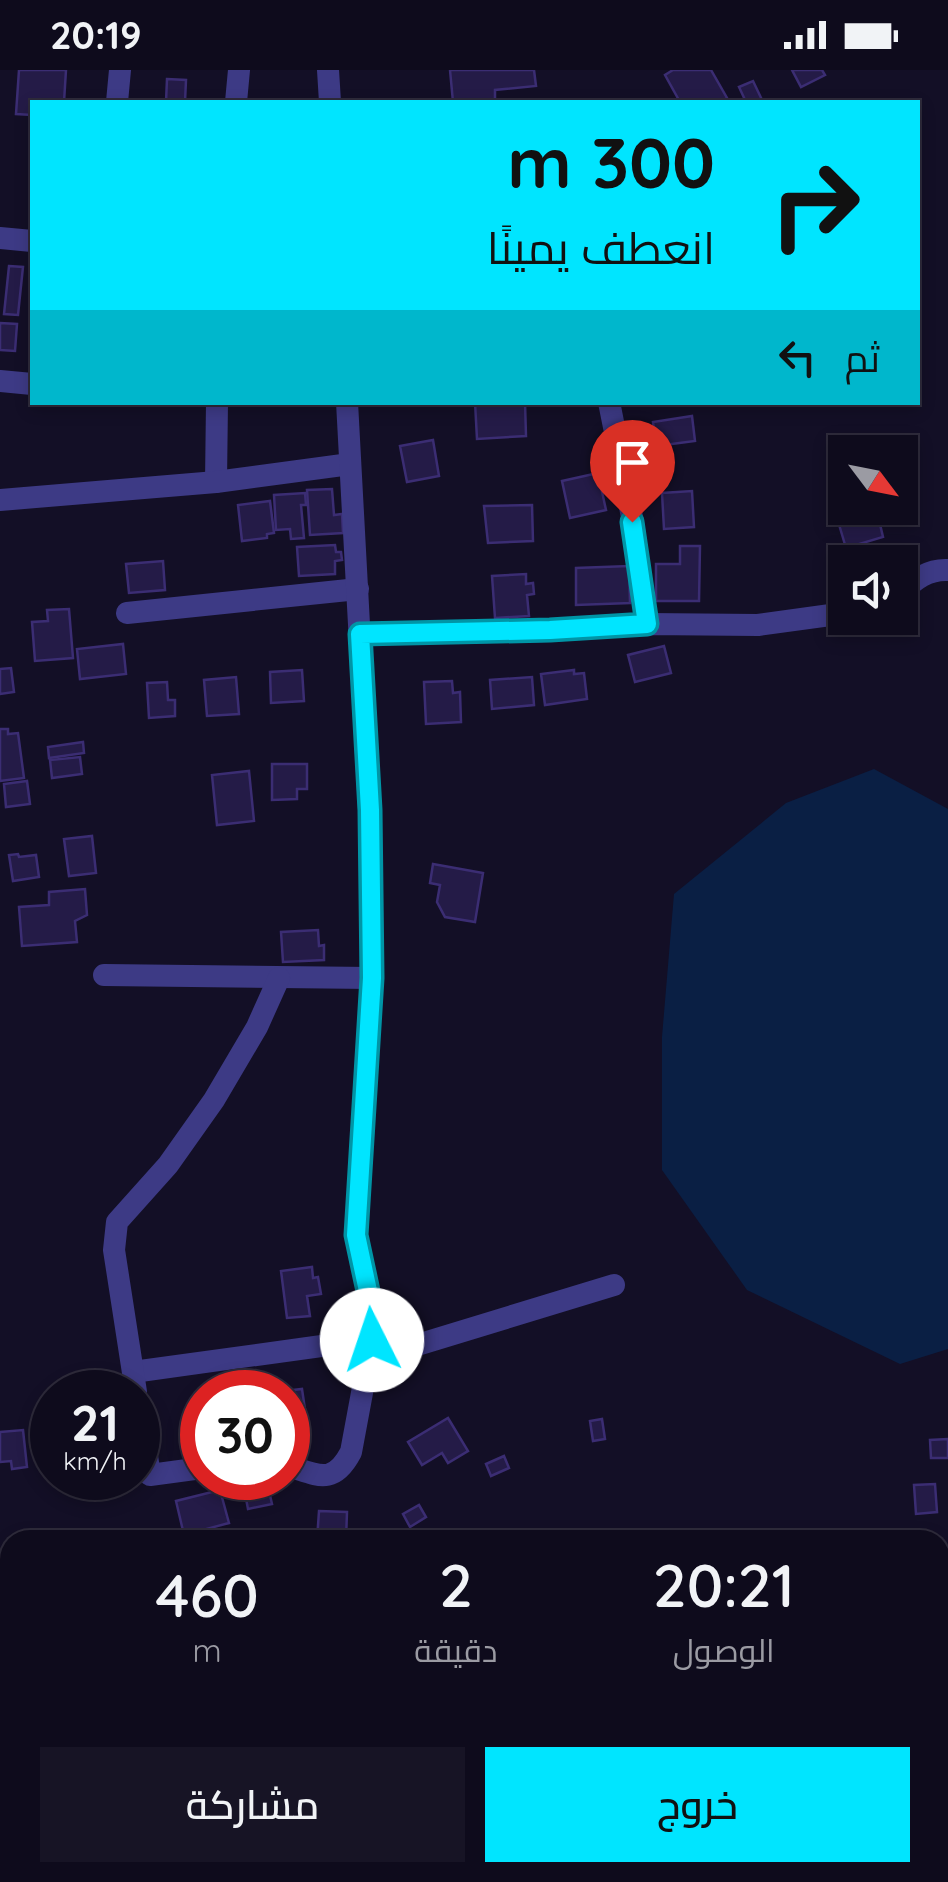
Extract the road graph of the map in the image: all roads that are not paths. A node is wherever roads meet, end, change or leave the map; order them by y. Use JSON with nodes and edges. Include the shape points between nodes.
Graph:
{"nodes":[{"id":1,"x":120,"y":70,"type":"edge"},
{"id":2,"x":238,"y":70,"type":"edge"},
{"id":3,"x":328,"y":70,"type":"edge"},
{"id":4,"x":117,"y":100,"type":"edge"},
{"id":5,"x":236,"y":100,"type":"edge"},
{"id":6,"x":330,"y":100,"type":"edge"},
{"id":7,"x":0,"y":238,"type":"edge"},
{"id":8,"x":30,"y":241,"type":"edge"},
{"id":9,"x":0,"y":381,"type":"edge"},
{"id":10,"x":30,"y":384,"type":"edge"},
{"id":11,"x":217,"y":405,"type":"edge"},
{"id":12,"x":347,"y":405,"type":"edge"},
{"id":13,"x":610,"y":405,"type":"edge"},
{"id":14,"x":350,"y":464,"type":"junction"},
{"id":15,"x":216,"y":482,"type":"junction"},
{"id":16,"x":0,"y":500,"type":"edge"},
{"id":17,"x":948,"y":570,"type":"edge"},
{"id":18,"x":918,"y":576,"type":"edge"},
{"id":19,"x":358,"y":590,"type":"junction"},
{"id":20,"x":127,"y":613,"type":"dead end"},
{"id":21,"x":828,"y":615,"type":"edge"},
{"id":22,"x":647,"y":624,"type":"junction"},
{"id":23,"x":360,"y":634,"type":"junction"},
{"id":24,"x":104,"y":975,"type":"dead end"},
{"id":25,"x":279,"y":978,"type":"junction"},
{"id":26,"x":372,"y":978,"type":"junction"},
{"id":27,"x":614,"y":1284,"type":"dead end"},
{"id":28,"x":370,"y":1350,"type":"junction"},
{"id":29,"x":133,"y":1370,"type":"edge"},
{"id":30,"x":160,"y":1379,"type":"edge"},
{"id":31,"x":310,"y":1473,"type":"edge"}],
"edges":[{"from":1,"to":4,"type":"street"},
{"from":2,"to":5,"type":"street"},
{"from":3,"to":6,"type":"street"},
{"from":7,"to":8,"type":"street"},
{"from":9,"to":10,"type":"street"},
{"from":11,"to":15,"type":"street"},
{"from":12,"to":14,"type":"street"},
{"from":13,"to":22,"type":"street"},
{"from":14,"to":15,"type":"street"},
{"from":14,"to":19,"type":"street"},
{"from":15,"to":16,"type":"street"},
{"from":17,"to":18,"type":"street"},
{"from":19,"to":20,"type":"street"},
{"from":19,"to":23,"type":"street"},
{"from":21,"to":22,"type":"street","via":[[758,625]]},
{"from":22,"to":23,"type":"street"},
{"from":23,"to":26,"type":"street"},
{"from":24,"to":25,"type":"street"},
{"from":25,"to":26,"type":"street"},
{"from":25,"to":29,"type":"street","via":[[214,1100],[117,1222],[114,1250]]},
{"from":26,"to":28,"type":"street","via":[[356,1235],[368,1291]]},
{"from":27,"to":28,"type":"street"},
{"from":28,"to":30,"type":"street"},
{"from":28,"to":31,"type":"street","via":[[350,1452],[335,1474]]}]}
